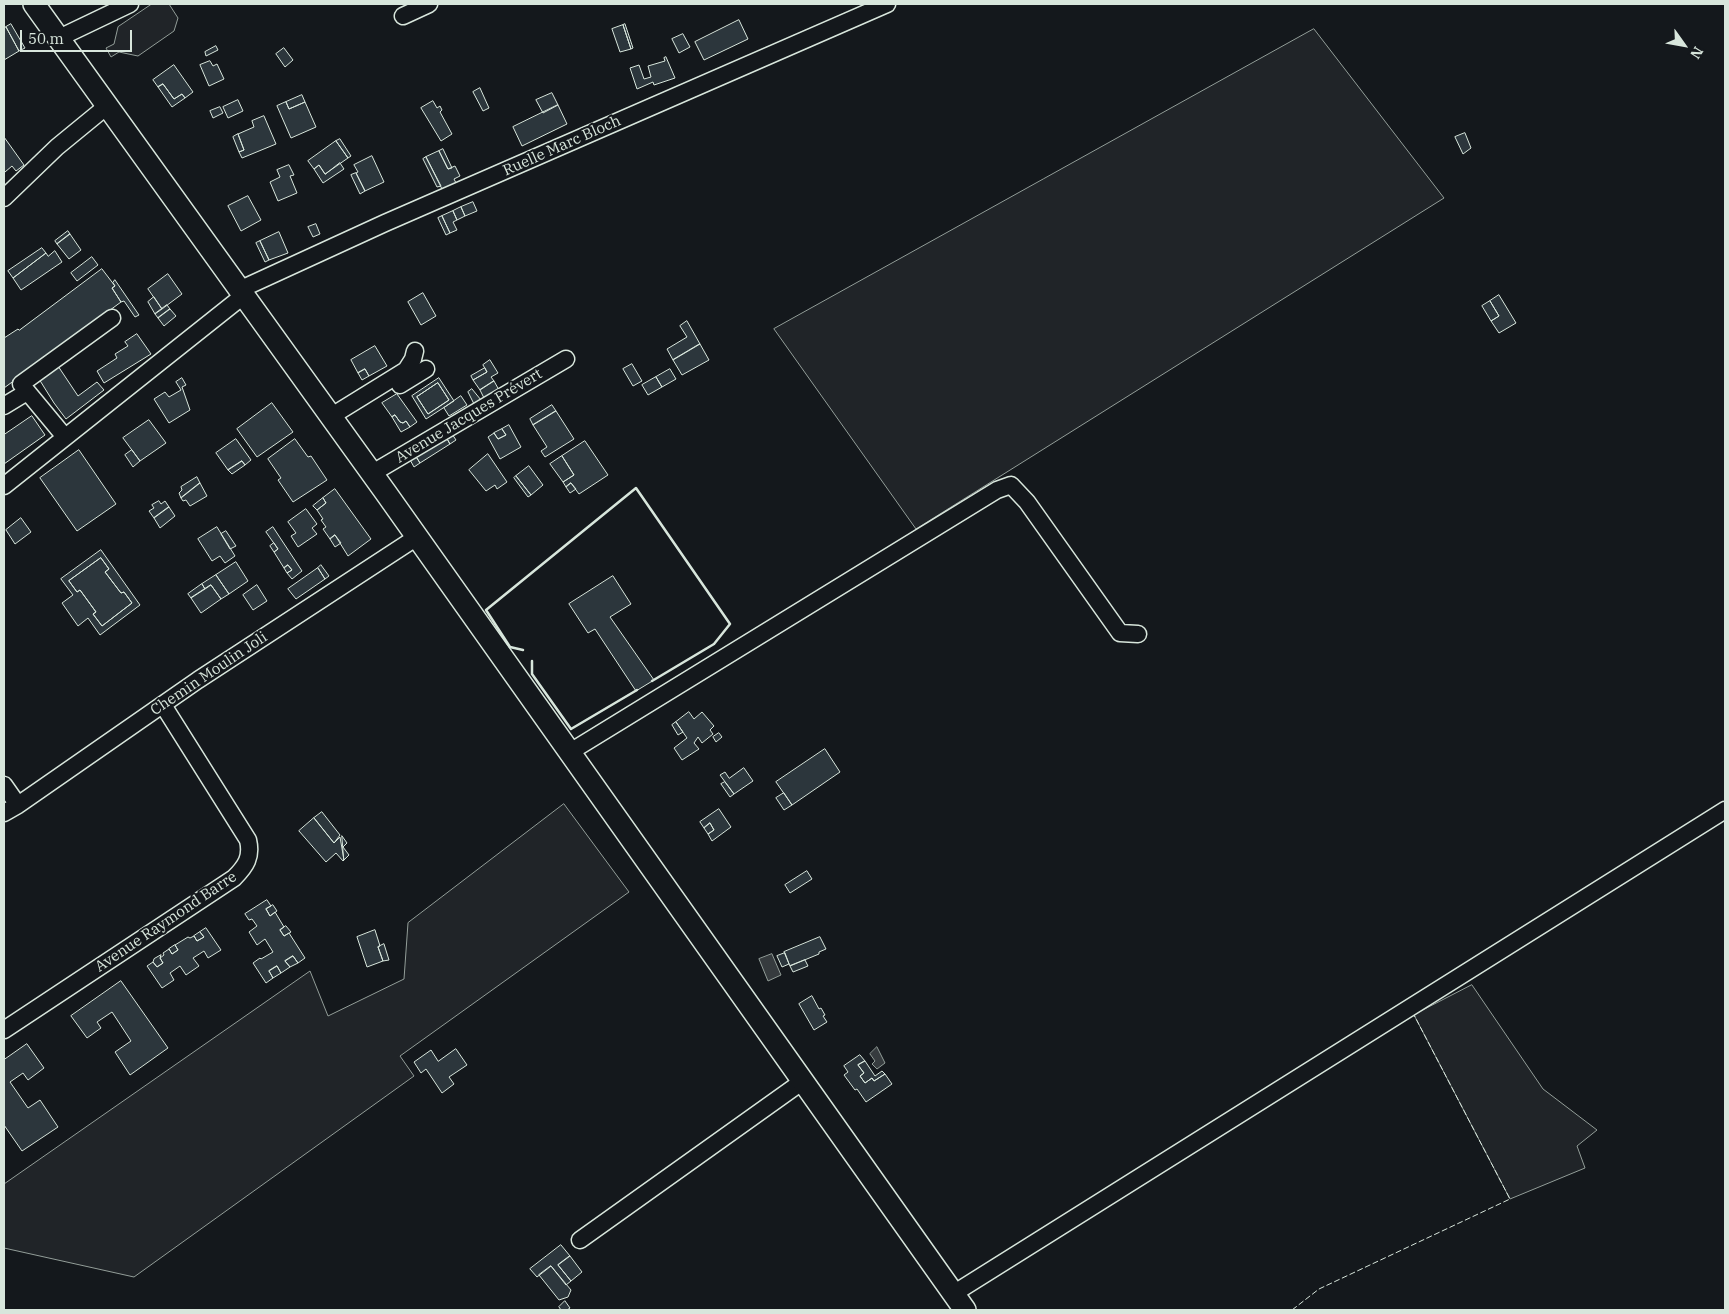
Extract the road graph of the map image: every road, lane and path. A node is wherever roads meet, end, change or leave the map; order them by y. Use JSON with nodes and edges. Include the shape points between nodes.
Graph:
{"nodes":[{"id":1,"x":34,"y":4,"type":"edge"},
{"id":2,"x":130,"y":4,"type":"edge"},
{"id":3,"x":429,"y":4,"type":"edge"},
{"id":4,"x":887,"y":4,"type":"edge"},
{"id":5,"x":403,"y":16,"type":"dead end"},
{"id":6,"x":59,"y":38,"type":"junction"},
{"id":7,"x":108,"y":106,"type":"junction"},
{"id":8,"x":4,"y":198,"type":"edge"},
{"id":9,"x":241,"y":293,"type":"junction"},
{"id":10,"x":112,"y":318,"type":"dead end"},
{"id":11,"x":415,"y":351,"type":"dead end"},
{"id":12,"x":566,"y":359,"type":"dead end"},
{"id":13,"x":426,"y":369,"type":"dead end"},
{"id":14,"x":27,"y":392,"type":"junction"},
{"id":15,"x":4,"y":406,"type":"edge"},
{"id":16,"x":333,"y":421,"type":"junction"},
{"id":17,"x":65,"y":437,"type":"junction"},
{"id":18,"x":372,"y":474,"type":"junction"},
{"id":19,"x":4,"y":486,"type":"edge"},
{"id":20,"x":417,"y":537,"type":"junction"},
{"id":21,"x":1138,"y":634,"type":"dead end"},
{"id":22,"x":164,"y":705,"type":"junction"},
{"id":23,"x":570,"y":752,"type":"junction"},
{"id":24,"x":4,"y":785,"type":"edge"},
{"id":25,"x":18,"y":805,"type":"junction"},
{"id":26,"x":1725,"y":810,"type":"edge"},
{"id":27,"x":4,"y":813,"type":"edge"},
{"id":28,"x":4,"y":1030,"type":"edge"},
{"id":29,"x":803,"y":1081,"type":"junction"},
{"id":30,"x":580,"y":1240,"type":"dead end"},
{"id":31,"x":959,"y":1302,"type":"edge"}],
"edges":[{"from":1,"to":6,"type":"main road"},
{"from":2,"to":6,"type":"street"},
{"from":3,"to":5,"type":"street"},
{"from":4,"to":9,"type":"street","name":"Ruelle Marc Bloch","via":[[385,223]]},
{"from":6,"to":7,"type":"main road"},
{"from":7,"to":8,"type":"street","via":[[57,147]]},
{"from":7,"to":9,"type":"main road"},
{"from":9,"to":16,"type":"main road"},
{"from":9,"to":17,"type":"street","name":"Ruelle Marc Bloch"},
{"from":10,"to":14,"type":"street","via":[[20,384]]},
{"from":11,"to":16,"type":"street","via":[[406,370]]},
{"from":12,"to":18,"type":"street","name":"Avenue Jacques Prévert"},
{"from":13,"to":16,"type":"street","via":[[364,407]]},
{"from":14,"to":15,"type":"street"},
{"from":14,"to":17,"type":"street"},
{"from":16,"to":18,"type":"main road"},
{"from":17,"to":19,"type":"street","name":"Ruelle Marc Bloch"},
{"from":18,"to":20,"type":"main road"},
{"from":20,"to":22,"type":"street","name":"Chemin Moulin Joli"},
{"from":20,"to":23,"type":"main road"},
{"from":21,"to":23,"type":"street","via":[[1120,633],[1027,502],[1011,485],[997,490]]},
{"from":22,"to":25,"type":"street","name":"Chemin Moulin Joli"},
{"from":22,"to":28,"type":"street","name":"Avenue Raymond Barre","via":[[248,840],[249,860],[234,878]]},
{"from":23,"to":29,"type":"main road"},
{"from":24,"to":25,"type":"street"},
{"from":25,"to":27,"type":"street","name":"Chemin Moulin Joli"},
{"from":26,"to":31,"type":"street"},
{"from":29,"to":30,"type":"street"},
{"from":29,"to":31,"type":"main road"}]}
